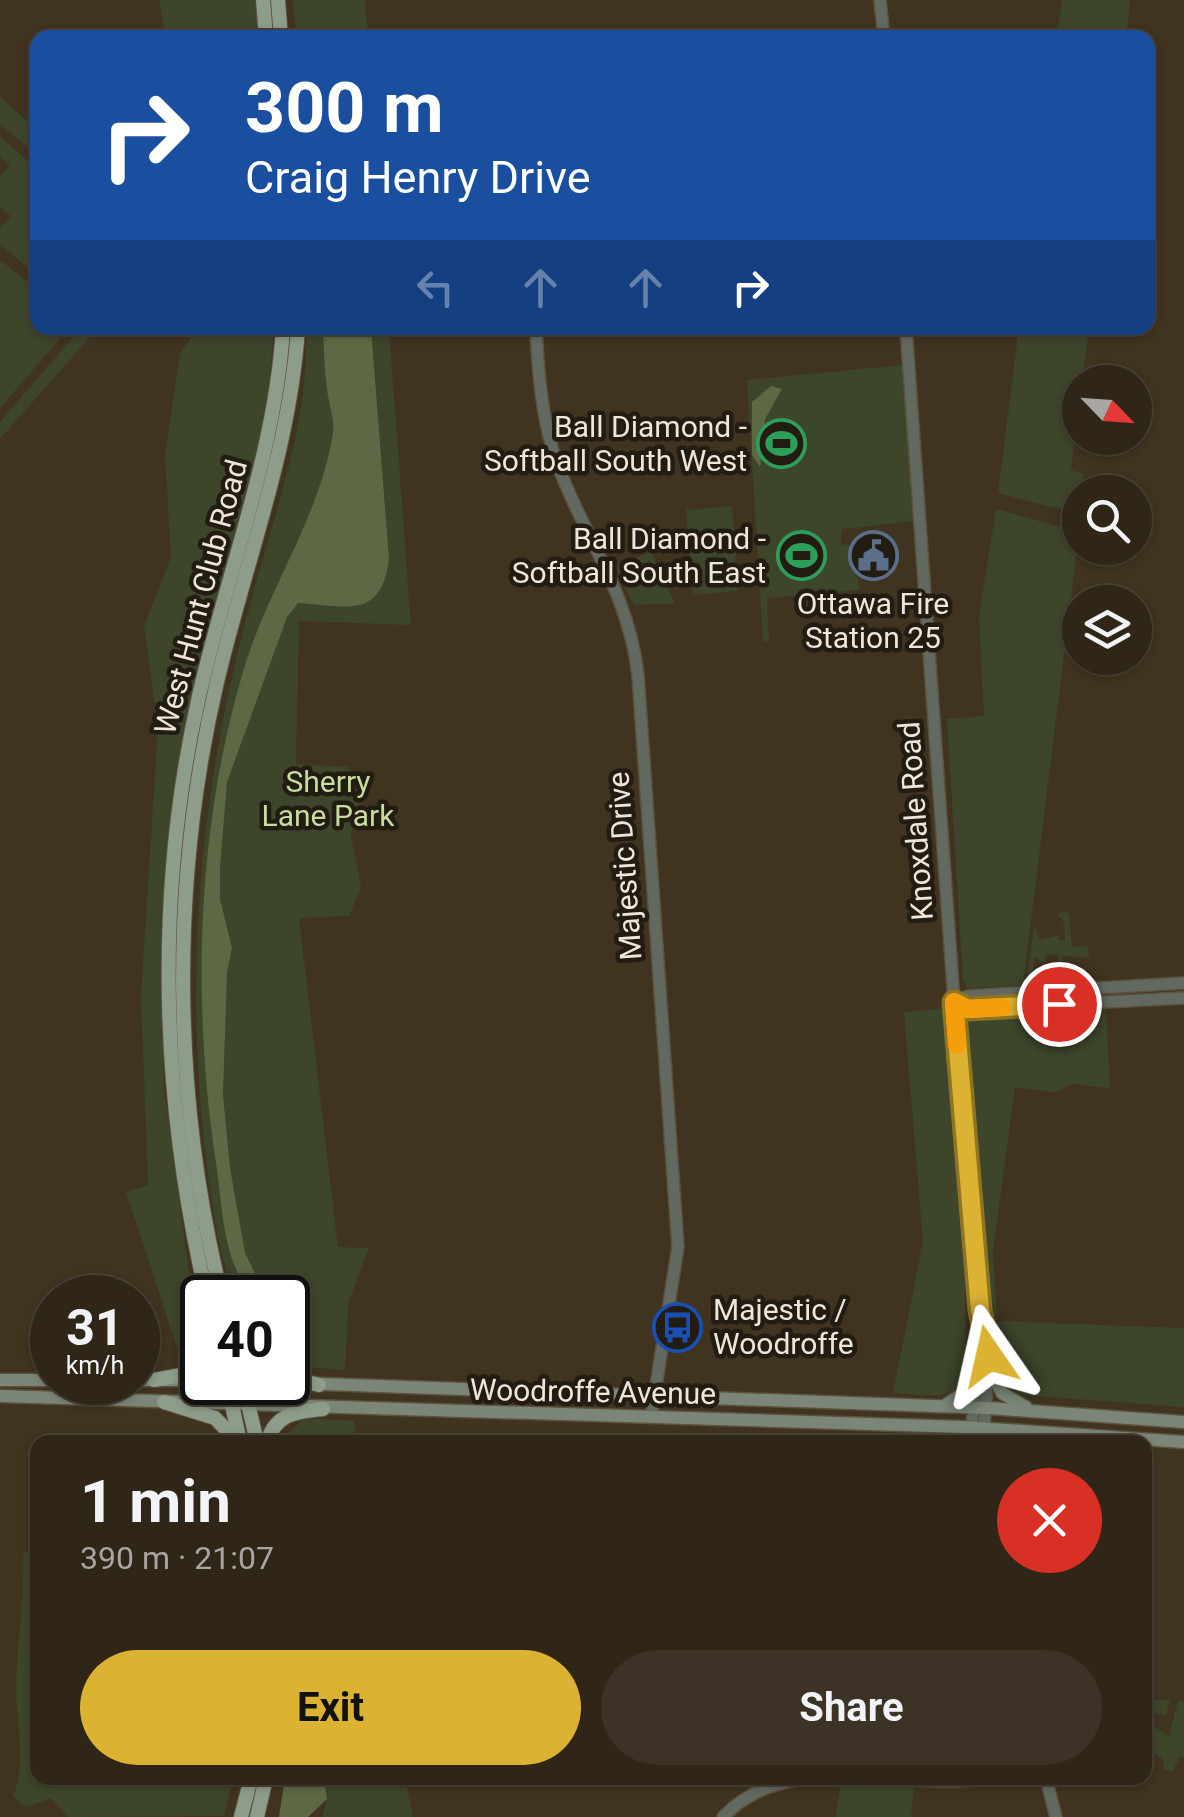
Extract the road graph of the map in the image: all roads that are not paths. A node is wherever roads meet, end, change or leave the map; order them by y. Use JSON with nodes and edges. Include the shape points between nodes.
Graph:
{"nodes":[{"id":1,"x":263,"y":0,"type":"edge"},
{"id":2,"x":278,"y":0,"type":"edge"},
{"id":3,"x":880,"y":0,"type":"edge"},
{"id":4,"x":265,"y":30,"type":"edge"},
{"id":5,"x":280,"y":30,"type":"edge"},
{"id":6,"x":883,"y":30,"type":"edge"},
{"id":7,"x":283,"y":335,"type":"edge"},
{"id":8,"x":297,"y":335,"type":"edge"},
{"id":9,"x":537,"y":335,"type":"edge"},
{"id":10,"x":906,"y":335,"type":"edge"},
{"id":11,"x":1184,"y":984,"type":"edge"},
{"id":12,"x":1184,"y":998,"type":"edge"},
{"id":13,"x":954,"y":1002,"type":"junction"},
{"id":14,"x":203,"y":1275,"type":"edge"},
{"id":15,"x":217,"y":1275,"type":"edge"},
{"id":16,"x":984,"y":1367,"type":"junction"},
{"id":17,"x":0,"y":1380,"type":"edge"},
{"id":18,"x":30,"y":1380,"type":"edge"},
{"id":19,"x":310,"y":1383,"type":"edge"},
{"id":20,"x":310,"y":1384,"type":"edge"},
{"id":21,"x":319,"y":1385,"type":"junction"},
{"id":22,"x":552,"y":1394,"type":"junction"},
{"id":23,"x":0,"y":1396,"type":"edge"},
{"id":24,"x":654,"y":1398,"type":"junction"},
{"id":25,"x":164,"y":1402,"type":"junction"},
{"id":26,"x":232,"y":1406,"type":"junction"},
{"id":27,"x":248,"y":1406,"type":"junction"},
{"id":28,"x":942,"y":1406,"type":"junction"},
{"id":29,"x":982,"y":1408,"type":"junction"},
{"id":30,"x":323,"y":1409,"type":"junction"},
{"id":31,"x":1032,"y":1411,"type":"junction"},
{"id":32,"x":551,"y":1414,"type":"junction"},
{"id":33,"x":651,"y":1416,"type":"junction"},
{"id":34,"x":1184,"y":1422,"type":"edge"},
{"id":35,"x":980,"y":1433,"type":"edge"},
{"id":36,"x":232,"y":1435,"type":"edge"},
{"id":37,"x":238,"y":1435,"type":"edge"},
{"id":38,"x":254,"y":1435,"type":"edge"},
{"id":39,"x":271,"y":1435,"type":"edge"},
{"id":40,"x":1025,"y":1435,"type":"edge"},
{"id":41,"x":1152,"y":1441,"type":"edge"},
{"id":42,"x":1184,"y":1442,"type":"edge"},
{"id":43,"x":249,"y":1785,"type":"edge"},
{"id":44,"x":264,"y":1785,"type":"edge"},
{"id":45,"x":776,"y":1785,"type":"edge"},
{"id":46,"x":1048,"y":1785,"type":"edge"},
{"id":47,"x":241,"y":1817,"type":"edge"},
{"id":48,"x":256,"y":1817,"type":"edge"},
{"id":49,"x":722,"y":1817,"type":"edge"},
{"id":50,"x":1056,"y":1817,"type":"edge"}],
"edges":[{"from":1,"to":4,"type":"main road"},
{"from":2,"to":5,"type":"main road"},
{"from":3,"to":6,"type":"street"},
{"from":7,"to":14,"type":"main road","name":"West Hunt Club Road","via":[[269,445],[196,711],[172,874],[174,1097]]},
{"from":8,"to":15,"type":"main road","name":"West Hunt Club Road","via":[[280,457],[217,682],[188,856],[184,1045],[198,1180]]},
{"from":9,"to":24,"type":"street","name":"Majestic Drive","via":[[554,455],[624,605],[638,675],[678,1247]]},
{"from":10,"to":13,"type":"street","name":"Knoxdale Road"},
{"from":11,"to":13,"type":"street"},
{"from":12,"to":13,"type":"street","via":[[968,1009]]},
{"from":13,"to":16,"type":"street","name":"Knoxdale Road"},
{"from":16,"to":28,"type":"main road","via":[[965,1392]]},
{"from":16,"to":29,"type":"street","name":"Knoxdale Road"},
{"from":16,"to":31,"type":"main road","via":[[1002,1394]]},
{"from":17,"to":18,"type":"main road"},
{"from":19,"to":21,"type":"main road"},
{"from":20,"to":21,"type":"main road","name":"Woodroffe Avenue"},
{"from":21,"to":22,"type":"main road","name":"Woodroffe Avenue"},
{"from":22,"to":24,"type":"main road","name":"Woodroffe Avenue"},
{"from":22,"to":32,"type":"main road"},
{"from":23,"to":25,"type":"main road","name":"Woodroffe Avenue"},
{"from":24,"to":28,"type":"main road","name":"Woodroffe Avenue"},
{"from":24,"to":33,"type":"street","name":"Majestic Drive"},
{"from":25,"to":26,"type":"main road","name":"Woodroffe Avenue"},
{"from":25,"to":36,"type":"main road","via":[[215,1418]]},
{"from":26,"to":27,"type":"main road","name":"Woodroffe Avenue"},
{"from":26,"to":37,"type":"main road"},
{"from":27,"to":30,"type":"main road","name":"Woodroffe Avenue"},
{"from":27,"to":38,"type":"main road"},
{"from":28,"to":29,"type":"main road","name":"Woodroffe Avenue"},
{"from":29,"to":31,"type":"main road","name":"Woodroffe Avenue"},
{"from":29,"to":35,"type":"street","name":"Knoxdale Road"},
{"from":30,"to":32,"type":"main road","name":"Woodroffe Avenue"},
{"from":30,"to":39,"type":"main road","via":[[290,1412]]},
{"from":31,"to":34,"type":"main road","name":"Woodroffe Avenue"},
{"from":32,"to":33,"type":"main road","name":"Woodroffe Avenue"},
{"from":33,"to":35,"type":"main road","name":"Woodroffe Avenue"},
{"from":35,"to":40,"type":"main road","name":"Woodroffe Avenue"},
{"from":41,"to":42,"type":"main road","name":"Woodroffe Avenue"},
{"from":43,"to":47,"type":"main road"},
{"from":44,"to":48,"type":"main road"},
{"from":45,"to":49,"type":"street"},
{"from":46,"to":50,"type":"street"}]}
